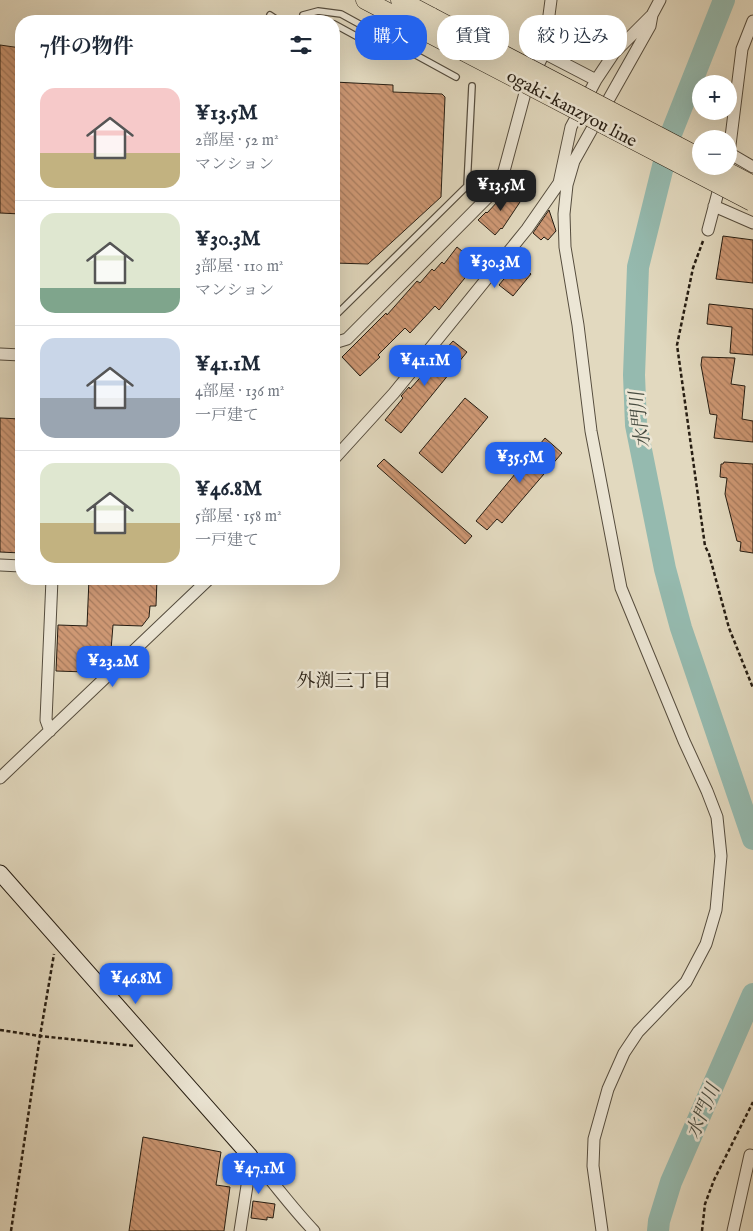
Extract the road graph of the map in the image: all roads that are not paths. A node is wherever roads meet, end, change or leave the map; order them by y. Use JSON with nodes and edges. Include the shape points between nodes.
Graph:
{"nodes":[{"id":1,"x":365,"y":0,"type":"edge"},
{"id":2,"x":400,"y":0,"type":"edge"},
{"id":3,"x":551,"y":0,"type":"edge"},
{"id":4,"x":660,"y":0,"type":"edge"},
{"id":5,"x":303,"y":15,"type":"dead end"},
{"id":6,"x":549,"y":15,"type":"edge"},
{"id":7,"x":652,"y":15,"type":"junction"},
{"id":8,"x":753,"y":21,"type":"edge"},
{"id":9,"x":429,"y":24,"type":"junction"},
{"id":10,"x":340,"y":27,"type":"edge"},
{"id":11,"x":355,"y":35,"type":"edge"},
{"id":12,"x":541,"y":60,"type":"edge"},
{"id":13,"x":556,"y":60,"type":"edge"},
{"id":14,"x":456,"y":77,"type":"dead end"},
{"id":15,"x":596,"y":80,"type":"junction"},
{"id":16,"x":472,"y":86,"type":"dead end"},
{"id":17,"x":732,"y":130,"type":"edge"},
{"id":18,"x":692,"y":154,"type":"edge"},
{"id":19,"x":737,"y":158,"type":"edge"},
{"id":20,"x":753,"y":167,"type":"edge"},
{"id":21,"x":723,"y":175,"type":"edge"},
{"id":22,"x":733,"y":175,"type":"edge"},
{"id":23,"x":563,"y":184,"type":"junction"},
{"id":24,"x":753,"y":186,"type":"edge"},
{"id":25,"x":753,"y":202,"type":"edge"},
{"id":26,"x":714,"y":206,"type":"junction"},
{"id":27,"x":753,"y":223,"type":"edge"},
{"id":28,"x":708,"y":230,"type":"road end"},
{"id":29,"x":340,"y":311,"type":"edge"},
{"id":30,"x":340,"y":341,"type":"edge"},
{"id":31,"x":0,"y":354,"type":"edge"},
{"id":32,"x":15,"y":355,"type":"edge"},
{"id":33,"x":340,"y":452,"type":"edge"},
{"id":34,"x":0,"y":565,"type":"edge"},
{"id":35,"x":15,"y":566,"type":"edge"},
{"id":36,"x":52,"y":585,"type":"edge"},
{"id":37,"x":203,"y":585,"type":"edge"},
{"id":38,"x":50,"y":730,"type":"junction"},
{"id":39,"x":2,"y":773,"type":"edge"},
{"id":40,"x":0,"y":873,"type":"edge"},
{"id":41,"x":250,"y":1156,"type":"junction"},
{"id":42,"x":753,"y":1156,"type":"edge"},
{"id":43,"x":240,"y":1231,"type":"edge"},
{"id":44,"x":314,"y":1231,"type":"edge"},
{"id":45,"x":602,"y":1231,"type":"edge"},
{"id":46,"x":733,"y":1231,"type":"edge"}],
"edges":[{"from":1,"to":9,"type":"main road","name":"ogaki-kanzyou line"},
{"from":2,"to":9,"type":"main road","name":"ogaki-kanzyou line"},
{"from":3,"to":6,"type":"street"},
{"from":4,"to":7,"type":"street"},
{"from":5,"to":14,"type":"lane","via":[[318,11],[341,14]]},
{"from":7,"to":15,"type":"street","via":[[614,53]]},
{"from":7,"to":23,"type":"street","via":[[650,26]]},
{"from":8,"to":17,"type":"street","via":[[742,49]]},
{"from":9,"to":18,"type":"main road","name":"ogaki-kanzyou line","bridge":true},
{"from":9,"to":25,"type":"main road","name":"ogaki-kanzyou line","bridge":true},
{"from":10,"to":11,"type":"lane"},
{"from":12,"to":30,"type":"street","via":[[525,93],[504,171],[494,191],[347,339]]},
{"from":13,"to":15,"type":"street"},
{"from":15,"to":23,"type":"street","via":[[571,127]]},
{"from":16,"to":29,"type":"lane","via":[[467,186]]},
{"from":19,"to":20,"type":"street"},
{"from":21,"to":26,"type":"street"},
{"from":22,"to":24,"type":"main road","bridge":true},
{"from":23,"to":33,"type":"street","via":[[406,378]]},
{"from":23,"to":45,"type":"street","via":[[565,247],[592,431],[621,588],[717,817],[721,856],[716,910],[706,944],[686,982],[638,1032],[624,1053],[608,1089],[594,1140],[593,1157]]},
{"from":26,"to":27,"type":"street"},
{"from":26,"to":28,"type":"street"},
{"from":31,"to":32,"type":"street"},
{"from":34,"to":35,"type":"street"},
{"from":36,"to":38,"type":"street","via":[[46,720]]},
{"from":37,"to":38,"type":"street"},
{"from":38,"to":39,"type":"street"},
{"from":40,"to":41,"type":"street"},
{"from":41,"to":43,"type":"street"},
{"from":41,"to":44,"type":"street"},
{"from":42,"to":46,"type":"street","via":[[750,1155]]}]}
